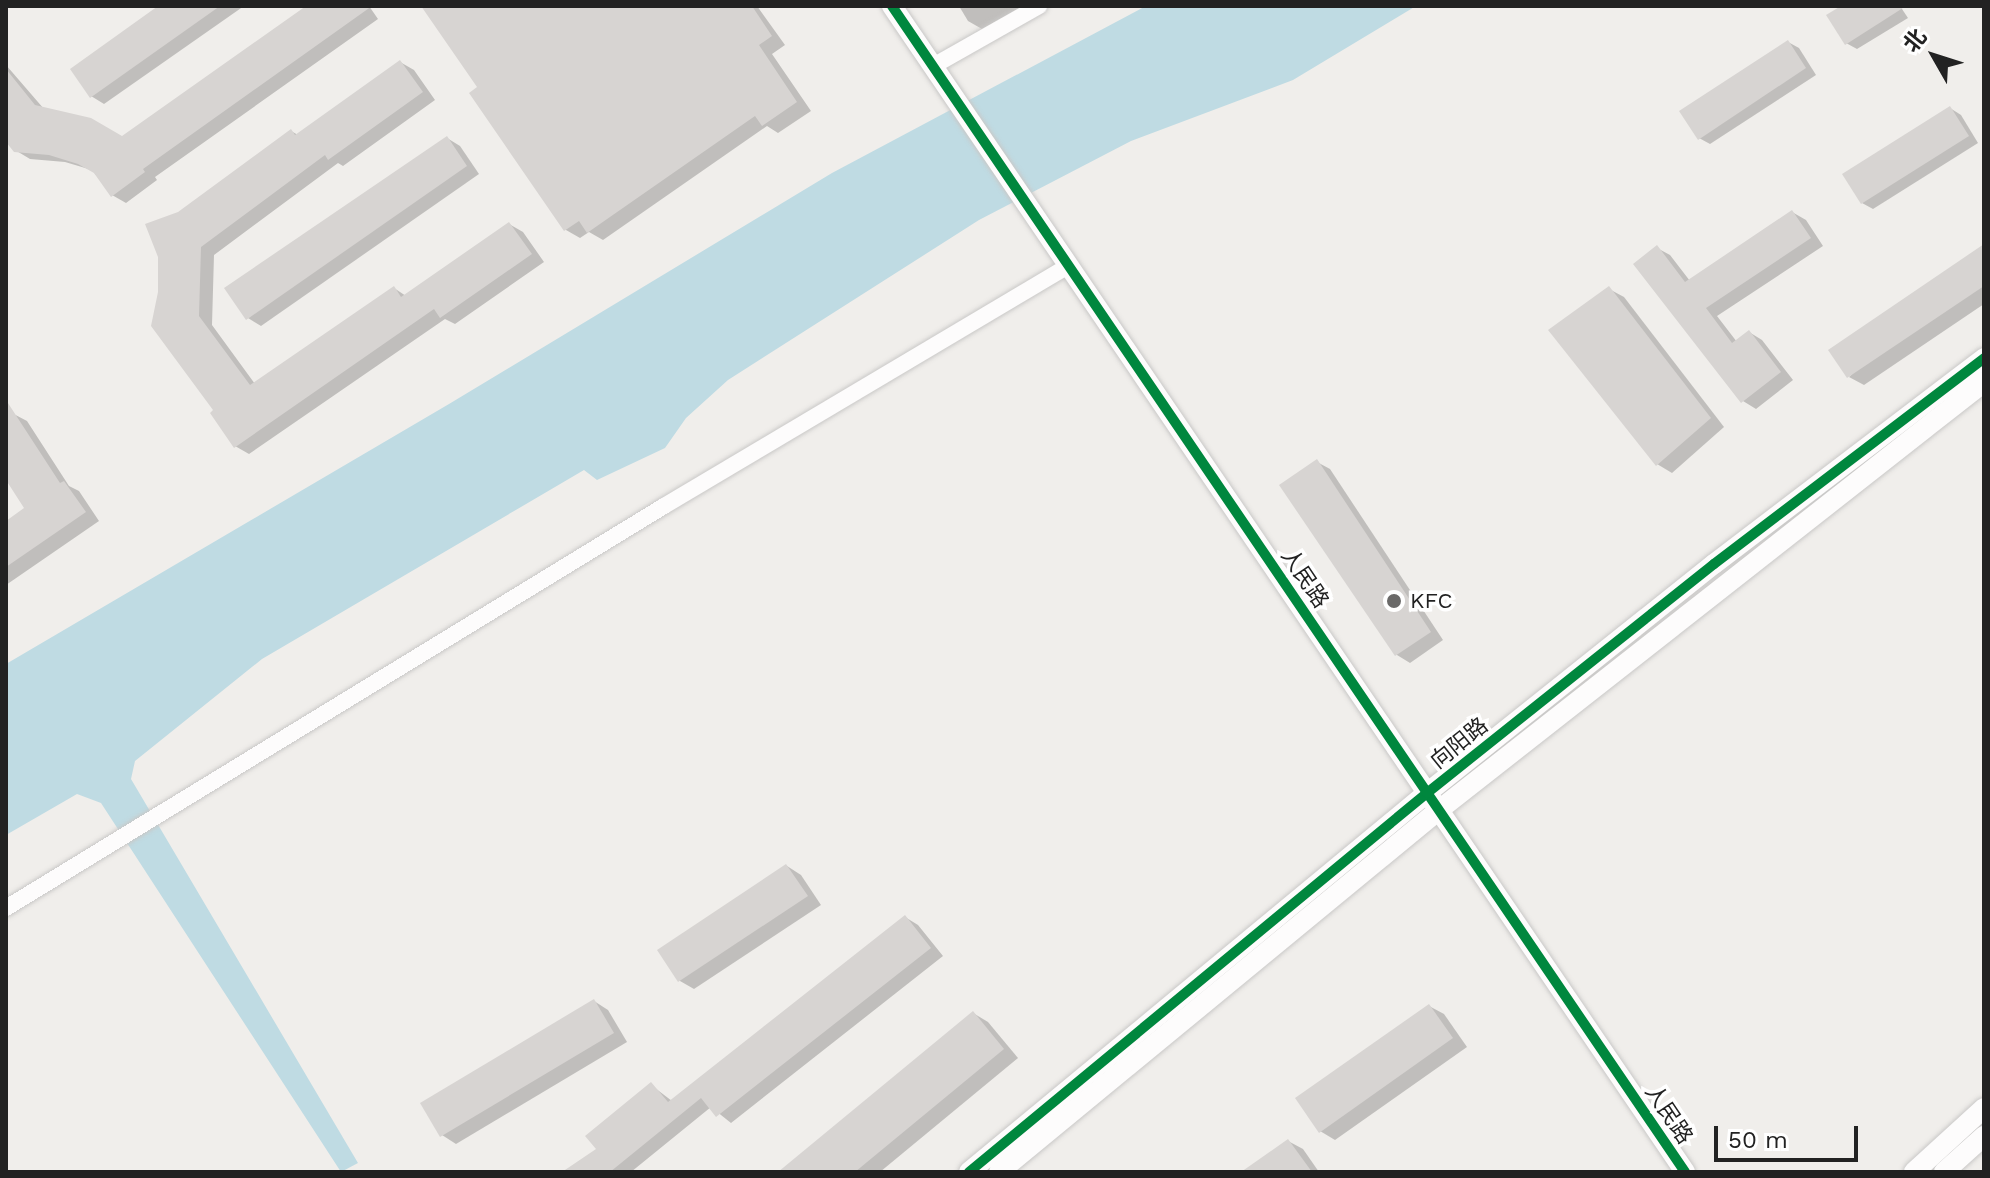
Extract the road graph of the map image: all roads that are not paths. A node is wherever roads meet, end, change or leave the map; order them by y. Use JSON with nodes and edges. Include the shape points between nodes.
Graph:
{"nodes":[{"id":1,"x":892,"y":6,"type":"edge"},
{"id":2,"x":1039,"y":6,"type":"edge"},
{"id":3,"x":933,"y":66,"type":"junction"},
{"id":4,"x":1069,"y":266,"type":"junction"},
{"id":5,"x":1984,"y":358,"type":"edge"},
{"id":6,"x":1984,"y":382,"type":"edge"},
{"id":7,"x":1433,"y":802,"type":"junction"},
{"id":8,"x":6,"y":908,"type":"edge"},
{"id":9,"x":1984,"y":1108,"type":"edge"},
{"id":10,"x":1984,"y":1136,"type":"edge"},
{"id":11,"x":969,"y":1172,"type":"edge"},
{"id":12,"x":999,"y":1172,"type":"edge"},
{"id":13,"x":1685,"y":1172,"type":"edge"},
{"id":14,"x":1914,"y":1172,"type":"edge"},
{"id":15,"x":1944,"y":1172,"type":"edge"}],
"edges":[{"from":1,"to":3,"type":"street","name":"人民路"},
{"from":2,"to":3,"type":"street"},
{"from":3,"to":4,"type":"street","name":"人民路"},
{"from":4,"to":7,"type":"street","name":"人民路"},
{"from":4,"to":8,"type":"street"},
{"from":5,"to":7,"type":"street","name":"向阳路","via":[[1714,564]]},
{"from":6,"to":7,"type":"street","name":"向阳路"},
{"from":7,"to":11,"type":"street","name":"向阳路"},
{"from":7,"to":12,"type":"street","name":"向阳路"},
{"from":7,"to":13,"type":"street","name":"人民路"},
{"from":9,"to":14,"type":"street"},
{"from":10,"to":15,"type":"street"}]}
